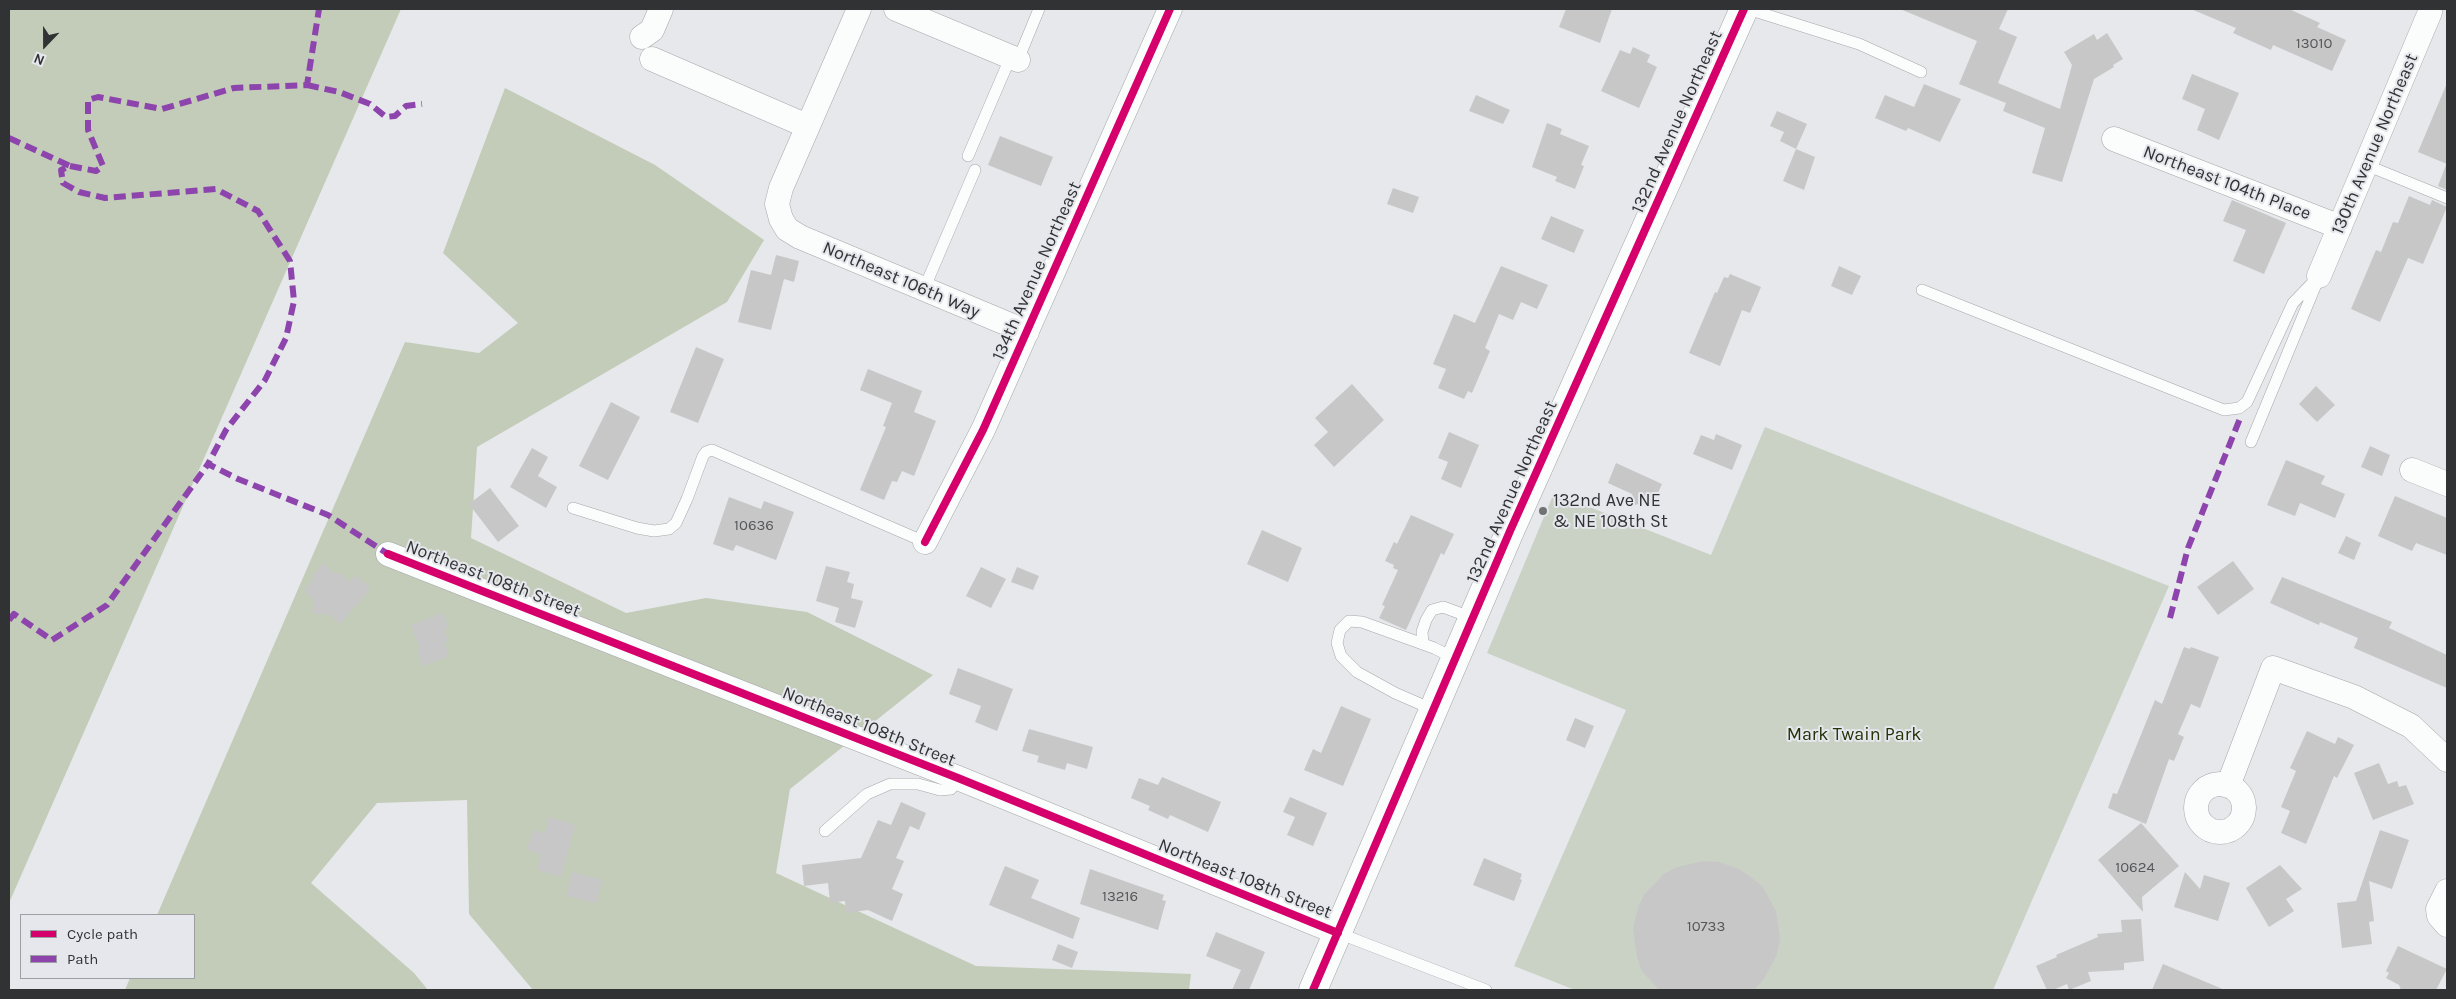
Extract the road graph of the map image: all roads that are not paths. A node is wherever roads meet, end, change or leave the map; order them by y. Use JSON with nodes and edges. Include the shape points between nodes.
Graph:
{"nodes":[{"id":1,"x":661,"y":9,"type":"edge"},
{"id":2,"x":859,"y":9,"type":"edge"},
{"id":3,"x":896,"y":9,"type":"edge"},
{"id":4,"x":1039,"y":9,"type":"edge"},
{"id":5,"x":1170,"y":9,"type":"edge"},
{"id":6,"x":1746,"y":9,"type":"edge"},
{"id":7,"x":2433,"y":13,"type":"edge"},
{"id":8,"x":642,"y":37,"type":"dead end"},
{"id":9,"x":1014,"y":58,"type":"junction"},
{"id":10,"x":652,"y":59,"type":"dead end"},
{"id":11,"x":1920,"y":72,"type":"dead end"},
{"id":12,"x":807,"y":126,"type":"junction"},
{"id":13,"x":2114,"y":139,"type":"dead end"},
{"id":14,"x":968,"y":156,"type":"dead end"},
{"id":15,"x":2366,"y":165,"type":"junction"},
{"id":16,"x":975,"y":170,"type":"dead end"},
{"id":17,"x":2447,"y":198,"type":"edge"},
{"id":18,"x":2340,"y":227,"type":"junction"},
{"id":19,"x":2320,"y":276,"type":"junction"},
{"id":20,"x":924,"y":289,"type":"junction"},
{"id":21,"x":1922,"y":290,"type":"dead end"},
{"id":22,"x":1026,"y":332,"type":"junction"},
{"id":23,"x":2251,"y":442,"type":"dead end"},
{"id":24,"x":2412,"y":470,"type":"dead end"},
{"id":25,"x":2447,"y":484,"type":"edge"},
{"id":26,"x":573,"y":508,"type":"dead end"},
{"id":27,"x":925,"y":542,"type":"joint"},
{"id":28,"x":388,"y":554,"type":"dead end"},
{"id":29,"x":1473,"y":618,"type":"junction"},
{"id":30,"x":1424,"y":644,"type":"junction"},
{"id":31,"x":1456,"y":659,"type":"junction"},
{"id":32,"x":1434,"y":710,"type":"junction"},
{"id":33,"x":2447,"y":760,"type":"edge"},
{"id":34,"x":958,"y":778,"type":"junction"},
{"id":35,"x":2228,"y":786,"type":"dead end"},
{"id":36,"x":825,"y":831,"type":"dead end"},
{"id":37,"x":2447,"y":891,"type":"edge"},
{"id":38,"x":2447,"y":924,"type":"edge"},
{"id":39,"x":1338,"y":934,"type":"junction"},
{"id":40,"x":1313,"y":990,"type":"edge"},
{"id":41,"x":1486,"y":990,"type":"edge"}],
"edges":[{"from":1,"to":8,"type":"street","via":[[652,30]]},
{"from":2,"to":12,"type":"street"},
{"from":3,"to":9,"type":"street"},
{"from":4,"to":9,"type":"lane"},
{"from":5,"to":22,"type":"street","name":"134th Avenue Northeast"},
{"from":6,"to":11,"type":"lane","via":[[1860,44]]},
{"from":6,"to":29,"type":"street","name":"132nd Avenue Northeast"},
{"from":7,"to":15,"type":"street","name":"130th Avenue Northeast"},
{"from":9,"to":14,"type":"lane"},
{"from":10,"to":12,"type":"street"},
{"from":12,"to":20,"type":"street","name":"Northeast 106th Way","via":[[777,204],[787,229],[800,238]]},
{"from":13,"to":18,"type":"street","name":"Northeast 104th Place"},
{"from":15,"to":17,"type":"lane"},
{"from":15,"to":18,"type":"street","name":"130th Avenue Northeast"},
{"from":16,"to":20,"type":"lane"},
{"from":18,"to":19,"type":"street","name":"130th Avenue Northeast"},
{"from":19,"to":21,"type":"lane","via":[[2293,302],[2247,402],[2238,408],[2224,410]]},
{"from":19,"to":23,"type":"lane"},
{"from":20,"to":22,"type":"street","name":"Northeast 106th Way"},
{"from":22,"to":27,"type":"street","name":"134th Avenue Northeast","via":[[983,430]]},
{"from":24,"to":25,"type":"street"},
{"from":26,"to":27,"type":"lane","via":[[636,528],[669,529],[687,499],[703,456],[712,450]]},
{"from":28,"to":34,"type":"street","name":"Northeast 108th Street"},
{"from":29,"to":30,"type":"lane","via":[[1443,607],[1432,610],[1422,632]]},
{"from":29,"to":31,"type":"street","name":"132nd Avenue Northeast"},
{"from":30,"to":31,"type":"lane"},
{"from":30,"to":32,"type":"lane","via":[[1362,622],[1349,621],[1340,630],[1337,643],[1341,656],[1357,672]]},
{"from":31,"to":32,"type":"street","name":"132nd Avenue Northeast"},
{"from":32,"to":39,"type":"street","name":"132nd Avenue Northeast"},
{"from":33,"to":35,"type":"street","via":[[2412,726],[2354,697],[2272,668]]},
{"from":34,"to":36,"type":"lane","via":[[951,789],[940,790],[918,784],[890,784],[867,794]]},
{"from":34,"to":39,"type":"street","name":"Northeast 108th Street"},
{"from":37,"to":38,"type":"street","via":[[2438,909],[2439,916]]},
{"from":39,"to":40,"type":"street","name":"132nd Avenue Northeast"},
{"from":39,"to":41,"type":"lane"}]}
